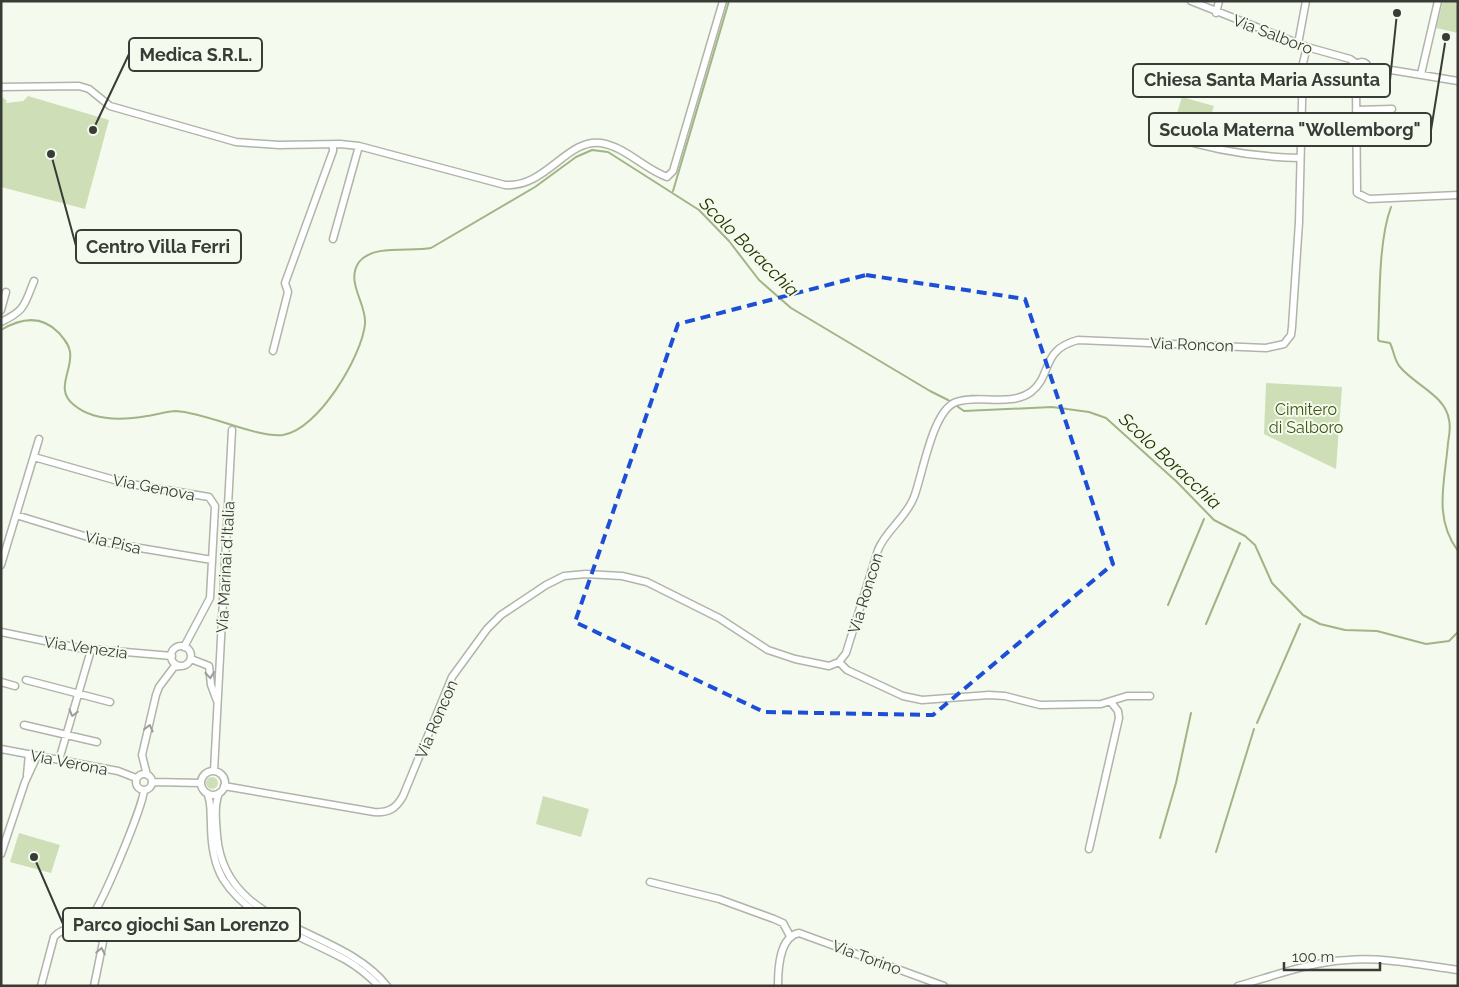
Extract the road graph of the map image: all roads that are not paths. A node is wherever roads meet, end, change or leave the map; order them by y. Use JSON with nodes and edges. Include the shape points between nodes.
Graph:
{"nodes":[{"id":1,"x":723,"y":1,"type":"edge"},
{"id":2,"x":1190,"y":1,"type":"edge"},
{"id":3,"x":1219,"y":1,"type":"edge"},
{"id":4,"x":1306,"y":1,"type":"edge"},
{"id":5,"x":1438,"y":1,"type":"edge"},
{"id":6,"x":1216,"y":12,"type":"junction"},
{"id":7,"x":1298,"y":44,"type":"junction"},
{"id":8,"x":1307,"y":47,"type":"junction"},
{"id":9,"x":1357,"y":64,"type":"junction"},
{"id":10,"x":1368,"y":68,"type":"junction"},
{"id":11,"x":1360,"y":74,"type":"junction"},
{"id":12,"x":1421,"y":74,"type":"junction"},
{"id":13,"x":1458,"y":81,"type":"edge"},
{"id":14,"x":1,"y":87,"type":"edge"},
{"id":15,"x":1392,"y":109,"type":"dead end"},
{"id":16,"x":1356,"y":110,"type":"junction"},
{"id":17,"x":1174,"y":137,"type":"dead end"},
{"id":18,"x":333,"y":145,"type":"junction"},
{"id":19,"x":359,"y":146,"type":"junction"},
{"id":20,"x":1300,"y":158,"type":"junction"},
{"id":21,"x":1458,"y":195,"type":"edge"},
{"id":22,"x":333,"y":239,"type":"dead end"},
{"id":23,"x":34,"y":281,"type":"dead end"},
{"id":24,"x":6,"y":292,"type":"dead end"},
{"id":25,"x":1,"y":310,"type":"edge"},
{"id":26,"x":1,"y":322,"type":"edge"},
{"id":27,"x":273,"y":351,"type":"dead end"},
{"id":28,"x":232,"y":430,"type":"dead end"},
{"id":29,"x":39,"y":440,"type":"dead end"},
{"id":30,"x":34,"y":457,"type":"junction"},
{"id":31,"x":16,"y":516,"type":"junction"},
{"id":32,"x":212,"y":560,"type":"junction"},
{"id":33,"x":1,"y":565,"type":"edge"},
{"id":34,"x":1,"y":632,"type":"edge"},
{"id":35,"x":184,"y":647,"type":"junction"},
{"id":36,"x":91,"y":650,"type":"junction"},
{"id":37,"x":172,"y":656,"type":"junction"},
{"id":38,"x":191,"y":658,"type":"junction"},
{"id":39,"x":839,"y":662,"type":"junction"},
{"id":40,"x":180,"y":666,"type":"junction"},
{"id":41,"x":26,"y":680,"type":"dead end"},
{"id":42,"x":1,"y":682,"type":"edge"},
{"id":43,"x":14,"y":686,"type":"dead end"},
{"id":44,"x":79,"y":694,"type":"junction"},
{"id":45,"x":1150,"y":696,"type":"dead end"},
{"id":46,"x":110,"y":702,"type":"dead end"},
{"id":47,"x":1112,"y":702,"type":"junction"},
{"id":48,"x":218,"y":703,"type":"junction"},
{"id":49,"x":24,"y":725,"type":"dead end"},
{"id":50,"x":66,"y":735,"type":"junction"},
{"id":51,"x":97,"y":742,"type":"dead end"},
{"id":52,"x":1,"y":749,"type":"edge"},
{"id":53,"x":29,"y":754,"type":"junction"},
{"id":54,"x":37,"y":756,"type":"junction"},
{"id":55,"x":59,"y":760,"type":"junction"},
{"id":56,"x":214,"y":771,"type":"junction"},
{"id":57,"x":27,"y":775,"type":"junction"},
{"id":58,"x":147,"y":775,"type":"junction"},
{"id":59,"x":136,"y":778,"type":"junction"},
{"id":60,"x":153,"y":782,"type":"junction"},
{"id":61,"x":201,"y":783,"type":"junction"},
{"id":62,"x":224,"y":786,"type":"junction"},
{"id":63,"x":144,"y":790,"type":"junction"},
{"id":64,"x":207,"y":793,"type":"junction"},
{"id":65,"x":219,"y":793,"type":"junction"},
{"id":66,"x":1089,"y":849,"type":"dead end"},
{"id":67,"x":1,"y":854,"type":"edge"},
{"id":68,"x":650,"y":882,"type":"dead end"},
{"id":69,"x":86,"y":922,"type":"junction"},
{"id":70,"x":790,"y":936,"type":"junction"},
{"id":71,"x":1458,"y":970,"type":"edge"},
{"id":72,"x":41,"y":986,"type":"edge"},
{"id":73,"x":94,"y":986,"type":"edge"},
{"id":74,"x":379,"y":986,"type":"edge"},
{"id":75,"x":387,"y":986,"type":"edge"},
{"id":76,"x":778,"y":986,"type":"edge"},
{"id":77,"x":944,"y":986,"type":"edge"},
{"id":78,"x":1238,"y":986,"type":"edge"}],
"edges":[{"from":1,"to":19,"type":"street","via":[[673,172],[667,177],[622,151],[600,143],[575,150],[537,178],[517,186]]},
{"from":2,"to":6,"type":"street","name":"Via Salboro"},
{"from":3,"to":6,"type":"street"},
{"from":4,"to":7,"type":"street"},
{"from":5,"to":12,"type":"street"},
{"from":6,"to":7,"type":"street","name":"Via Salboro"},
{"from":7,"to":8,"type":"street","name":"Via Salboro"},
{"from":8,"to":9,"type":"street","name":"Via Salboro"},
{"from":8,"to":20,"type":"street","name":"Via Roncon","via":[[1303,63]]},
{"from":9,"to":10,"type":"street","name":"Via Salboro","via":[[1364,62]]},
{"from":9,"to":11,"type":"street","via":[[1356,70]]},
{"from":10,"to":11,"type":"street","via":[[1366,74]]},
{"from":10,"to":12,"type":"street","name":"Via Salboro"},
{"from":11,"to":16,"type":"street","via":[[1356,85]]},
{"from":12,"to":13,"type":"street","name":"Via Salboro"},
{"from":14,"to":18,"type":"street","via":[[79,86],[89,89],[110,106],[236,142]]},
{"from":15,"to":16,"type":"street"},
{"from":16,"to":21,"type":"street","via":[[1357,193],[1369,199]]},
{"from":17,"to":20,"type":"street","via":[[1218,150]]},
{"from":18,"to":19,"type":"street"},
{"from":18,"to":27,"type":"street","via":[[285,283],[288,292]]},
{"from":19,"to":22,"type":"street"},
{"from":20,"to":39,"type":"street","name":"Via Roncon","via":[[1292,327],[1291,335],[1284,344],[1266,348],[1078,340],[1054,353],[1038,384],[1023,396],[953,403],[937,422],[914,499],[878,550],[846,653]]},
{"from":23,"to":26,"type":"street","via":[[19,314]]},
{"from":24,"to":25,"type":"street"},
{"from":28,"to":48,"type":"street","name":"Via Marinai d'Italia"},
{"from":29,"to":30,"type":"street"},
{"from":30,"to":31,"type":"street"},
{"from":30,"to":32,"type":"street","name":"Via Genova","via":[[125,483],[209,498],[215,506]]},
{"from":31,"to":32,"type":"street","name":"Via Pisa","via":[[104,542]]},
{"from":31,"to":33,"type":"street"},
{"from":32,"to":35,"type":"street","name":"Via Genova","via":[[210,598]]},
{"from":34,"to":36,"type":"street","name":"Via Venezia"},
{"from":35,"to":37,"type":"street","via":[[176,648]]},
{"from":35,"to":38,"type":"street","via":[[189,650]]},
{"from":36,"to":37,"type":"street","name":"Via Venezia"},
{"from":36,"to":44,"type":"street"},
{"from":37,"to":40,"type":"street","via":[[175,664]]},
{"from":38,"to":40,"type":"street","via":[[186,665]]},
{"from":38,"to":48,"type":"street","name":"Via Marinai d'Italia","one_way":true,"via":[[209,666],[211,685]]},
{"from":39,"to":47,"type":"street","via":[[847,670],[878,685],[922,700],[989,695],[1040,706]]},
{"from":39,"to":62,"type":"street","name":"Via Roncon","via":[[830,666],[768,650],[719,618],[639,580],[602,575],[564,576],[501,615],[452,677],[396,807],[384,813],[374,812]]},
{"from":58,"to":40,"type":"street","one_way":true,"via":[[142,755],[157,690],[174,667]]},
{"from":41,"to":44,"type":"street"},
{"from":42,"to":43,"type":"street"},
{"from":44,"to":46,"type":"street"},
{"from":44,"to":50,"type":"street","one_way":true},
{"from":45,"to":47,"type":"street","via":[[1127,696]]},
{"from":47,"to":66,"type":"street","via":[[1119,718]]},
{"from":48,"to":56,"type":"street","name":"Via Marinai d'Italia"},
{"from":49,"to":50,"type":"street"},
{"from":50,"to":51,"type":"street"},
{"from":50,"to":55,"type":"street"},
{"from":52,"to":53,"type":"street","name":"Via Verona"},
{"from":53,"to":54,"type":"street","name":"Via Verona"},
{"from":53,"to":57,"type":"street"},
{"from":54,"to":55,"type":"street","name":"Via Verona"},
{"from":54,"to":57,"type":"street"},
{"from":55,"to":59,"type":"street","name":"Via Verona","via":[[118,771]]},
{"from":56,"to":61,"type":"street","via":[[205,774]]},
{"from":56,"to":62,"type":"street","via":[[223,778]]},
{"from":57,"to":67,"type":"street"},
{"from":58,"to":59,"type":"street"},
{"from":58,"to":60,"type":"street"},
{"from":59,"to":63,"type":"street","via":[[138,786]]},
{"from":60,"to":61,"type":"street"},
{"from":60,"to":63,"type":"street","via":[[150,789]]},
{"from":61,"to":64,"type":"street"},
{"from":62,"to":65,"type":"street"},
{"from":63,"to":69,"type":"street","via":[[140,808],[109,884],[95,912]]},
{"from":64,"to":65,"type":"street"},
{"from":64,"to":74,"type":"street","via":[[215,861],[238,898],[272,922],[348,961]]},
{"from":65,"to":75,"type":"street","via":[[216,803],[221,859],[229,877],[243,894],[275,917],[351,956]]},
{"from":68,"to":70,"type":"street","via":[[719,899],[774,919],[783,923]]},
{"from":69,"to":72,"type":"street","via":[[59,931],[54,936]]},
{"from":73,"to":69,"type":"street","one_way":true,"via":[[103,942]]},
{"from":70,"to":76,"type":"street","via":[[781,957]]},
{"from":70,"to":77,"type":"street","name":"Via Torino","via":[[804,935]]},
{"from":71,"to":78,"type":"street","via":[[1387,960],[1347,960]]}]}
